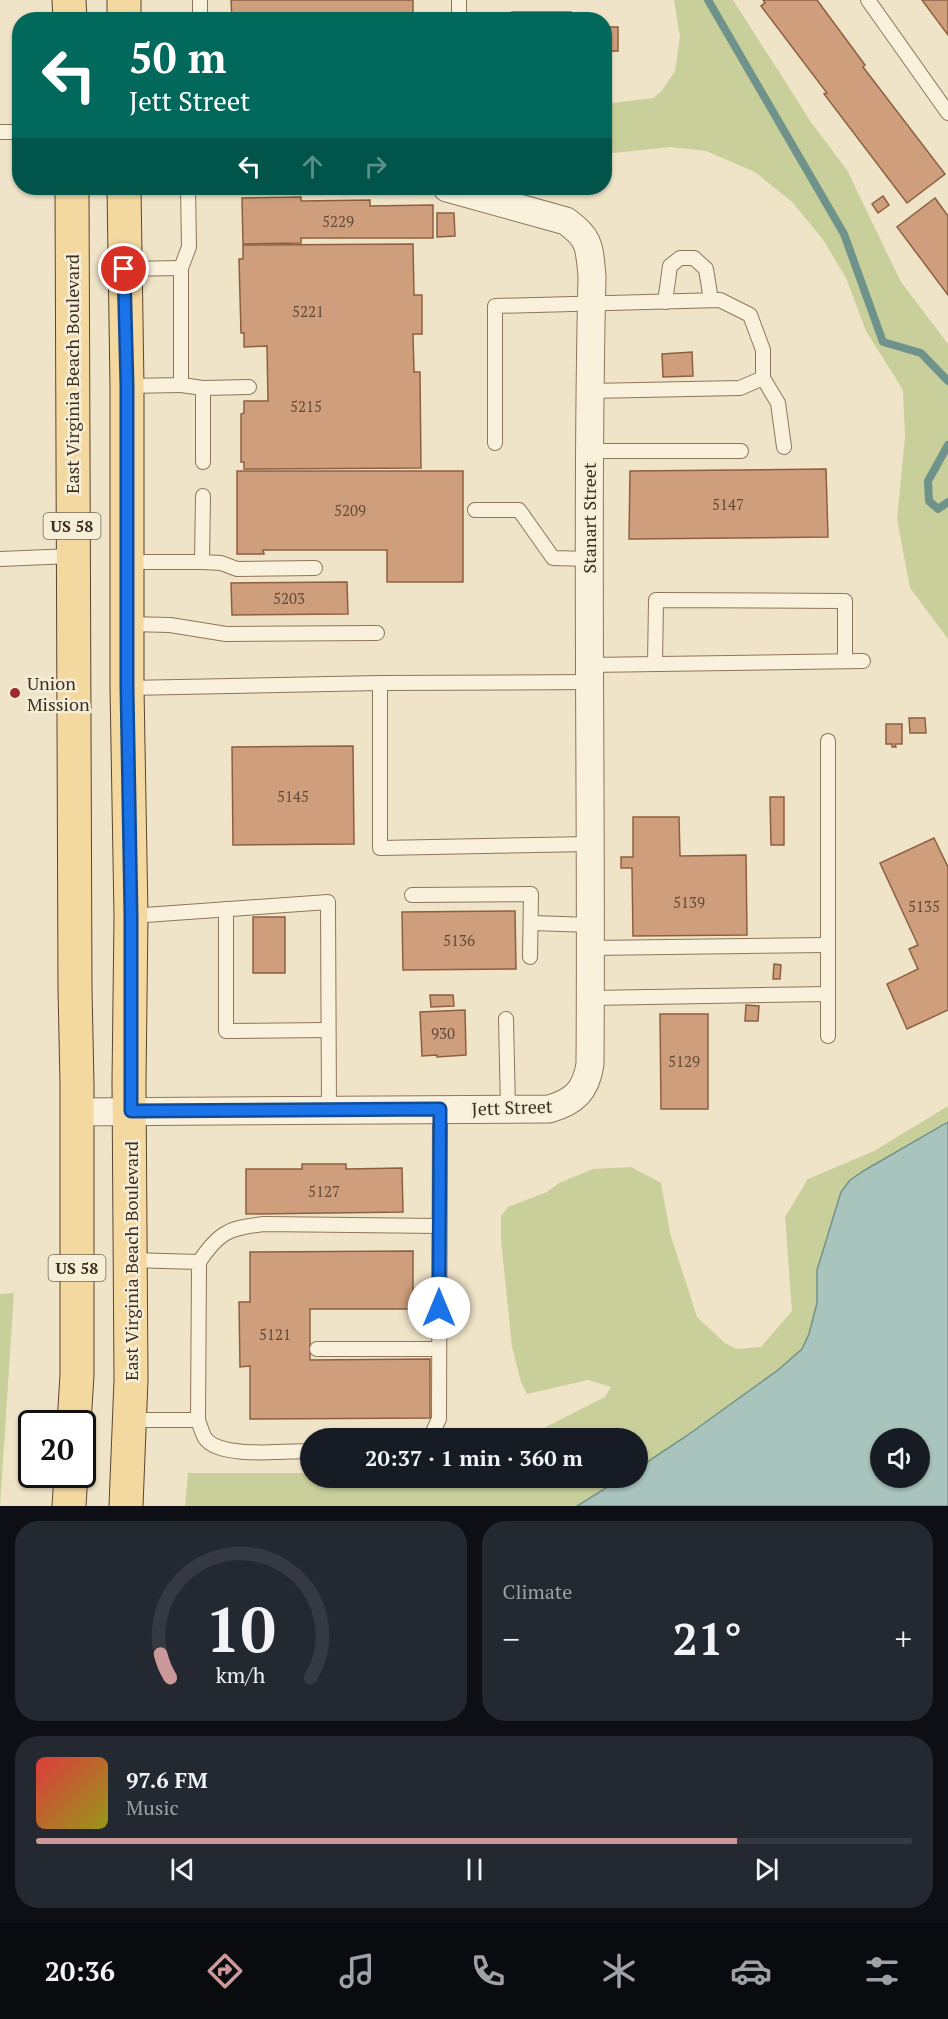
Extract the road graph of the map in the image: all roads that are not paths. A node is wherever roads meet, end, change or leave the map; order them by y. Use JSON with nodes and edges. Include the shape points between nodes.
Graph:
{"nodes":[{"id":1,"x":868,"y":0,"type":"edge"},
{"id":2,"x":948,"y":113,"type":"edge"},
{"id":3,"x":72,"y":195,"type":"edge"},
{"id":4,"x":124,"y":195,"type":"edge"},
{"id":5,"x":188,"y":195,"type":"edge"},
{"id":6,"x":472,"y":195,"type":"edge"},
{"id":7,"x":181,"y":268,"type":"junction"},
{"id":8,"x":124,"y":269,"type":"junction"},
{"id":9,"x":711,"y":300,"type":"junction"},
{"id":10,"x":664,"y":302,"type":"junction"},
{"id":11,"x":591,"y":304,"type":"junction"},
{"id":12,"x":762,"y":378,"type":"junction"},
{"id":13,"x":181,"y":385,"type":"junction"},
{"id":14,"x":127,"y":386,"type":"junction"},
{"id":15,"x":249,"y":387,"type":"dead end"},
{"id":16,"x":203,"y":388,"type":"junction"},
{"id":17,"x":590,"y":391,"type":"junction"},
{"id":18,"x":495,"y":443,"type":"dead end"},
{"id":19,"x":784,"y":447,"type":"dead end"},
{"id":20,"x":590,"y":451,"type":"junction"},
{"id":21,"x":741,"y":451,"type":"dead end"},
{"id":22,"x":203,"y":462,"type":"dead end"},
{"id":23,"x":203,"y":496,"type":"dead end"},
{"id":24,"x":475,"y":510,"type":"dead end"},
{"id":25,"x":72,"y":556,"type":"junction"},
{"id":26,"x":0,"y":559,"type":"edge"},
{"id":27,"x":589,"y":560,"type":"junction"},
{"id":28,"x":128,"y":562,"type":"junction"},
{"id":29,"x":202,"y":562,"type":"junction"},
{"id":30,"x":315,"y":568,"type":"dead end"},
{"id":31,"x":128,"y":624,"type":"junction"},
{"id":32,"x":377,"y":633,"type":"dead end"},
{"id":33,"x":863,"y":661,"type":"dead end"},
{"id":34,"x":845,"y":662,"type":"junction"},
{"id":35,"x":655,"y":664,"type":"junction"},
{"id":36,"x":590,"y":674,"type":"junction"},
{"id":37,"x":380,"y":683,"type":"junction"},
{"id":38,"x":127,"y":688,"type":"junction"},
{"id":39,"x":828,"y":741,"type":"dead end"},
{"id":40,"x":591,"y":844,"type":"junction"},
{"id":41,"x":412,"y":895,"type":"dead end"},
{"id":42,"x":226,"y":909,"type":"junction"},
{"id":43,"x":131,"y":916,"type":"junction"},
{"id":44,"x":532,"y":923,"type":"junction"},
{"id":45,"x":591,"y":936,"type":"junction"},
{"id":46,"x":828,"y":945,"type":"junction"},
{"id":47,"x":530,"y":957,"type":"dead end"},
{"id":48,"x":828,"y":994,"type":"junction"},
{"id":49,"x":591,"y":998,"type":"junction"},
{"id":50,"x":506,"y":1019,"type":"dead end"},
{"id":51,"x":328,"y":1030,"type":"junction"},
{"id":52,"x":828,"y":1036,"type":"dead end"},
{"id":53,"x":440,"y":1109,"type":"junction"},
{"id":54,"x":508,"y":1109,"type":"junction"},
{"id":55,"x":328,"y":1110,"type":"junction"},
{"id":56,"x":131,"y":1111,"type":"junction"},
{"id":57,"x":76,"y":1112,"type":"junction"},
{"id":58,"x":439,"y":1226,"type":"junction"},
{"id":59,"x":130,"y":1260,"type":"junction"},
{"id":60,"x":199,"y":1262,"type":"junction"},
{"id":61,"x":317,"y":1349,"type":"dead end"},
{"id":62,"x":439,"y":1349,"type":"junction"},
{"id":63,"x":75,"y":1410,"type":"edge"},
{"id":64,"x":130,"y":1420,"type":"junction"},
{"id":65,"x":198,"y":1420,"type":"junction"},
{"id":66,"x":435,"y":1428,"type":"edge"},
{"id":67,"x":300,"y":1451,"type":"edge"},
{"id":68,"x":70,"y":1488,"type":"edge"},
{"id":69,"x":69,"y":1506,"type":"edge"},
{"id":70,"x":126,"y":1506,"type":"edge"}],
"edges":[{"from":1,"to":2,"type":"lane"},
{"from":3,"to":25,"type":"main road","name":"East Virginia Beach Boulevard","number":"US 58"},
{"from":4,"to":8,"type":"main road","name":"East Virginia Beach Boulevard","number":"US 58"},
{"from":5,"to":7,"type":"lane","via":[[189,247]]},
{"from":6,"to":11,"type":"street","name":"Stanart Street","via":[[566,221],[579,231],[589,244]]},
{"from":7,"to":8,"type":"lane"},
{"from":7,"to":13,"type":"lane"},
{"from":8,"to":14,"type":"main road","name":"East Virginia Beach Boulevard","number":"US 58"},
{"from":9,"to":10,"type":"lane"},
{"from":9,"to":10,"type":"lane","via":[[706,269],[694,258],[680,258],[670,266]]},
{"from":9,"to":12,"type":"lane","via":[[720,300],[750,315],[764,350]]},
{"from":10,"to":11,"type":"lane"},
{"from":11,"to":17,"type":"street","name":"Stanart Street"},
{"from":11,"to":18,"type":"lane","via":[[495,306]]},
{"from":12,"to":17,"type":"lane","via":[[740,388]]},
{"from":12,"to":19,"type":"lane","via":[[778,404]]},
{"from":13,"to":14,"type":"lane"},
{"from":13,"to":16,"type":"lane"},
{"from":14,"to":28,"type":"main road","name":"East Virginia Beach Boulevard","number":"US 58"},
{"from":15,"to":16,"type":"lane"},
{"from":16,"to":22,"type":"lane"},
{"from":17,"to":20,"type":"street","name":"Stanart Street"},
{"from":20,"to":21,"type":"lane"},
{"from":20,"to":27,"type":"street","name":"Stanart Street"},
{"from":23,"to":29,"type":"lane"},
{"from":24,"to":27,"type":"lane","via":[[519,510],[553,558]]},
{"from":25,"to":26,"type":"lane"},
{"from":25,"to":57,"type":"main road","name":"East Virginia Beach Boulevard","number":"US 58"},
{"from":27,"to":36,"type":"street","name":"Stanart Street"},
{"from":28,"to":29,"type":"lane"},
{"from":28,"to":31,"type":"main road","name":"East Virginia Beach Boulevard","number":"US 58"},
{"from":29,"to":30,"type":"lane","via":[[237,569]]},
{"from":31,"to":32,"type":"lane","via":[[170,625],[226,634]]},
{"from":31,"to":38,"type":"main road","name":"East Virginia Beach Boulevard","number":"US 58"},
{"from":33,"to":34,"type":"lane"},
{"from":34,"to":35,"type":"lane"},
{"from":34,"to":35,"type":"lane","via":[[845,601],[656,600]]},
{"from":35,"to":36,"type":"lane"},
{"from":36,"to":37,"type":"lane"},
{"from":36,"to":40,"type":"street","name":"Stanart Street"},
{"from":37,"to":38,"type":"lane"},
{"from":37,"to":40,"type":"lane","via":[[381,848]]},
{"from":38,"to":43,"type":"main road","name":"East Virginia Beach Boulevard","number":"US 58"},
{"from":39,"to":46,"type":"lane"},
{"from":40,"to":45,"type":"street","name":"Stanart Street"},
{"from":41,"to":44,"type":"lane","via":[[531,894]]},
{"from":42,"to":43,"type":"lane"},
{"from":42,"to":51,"type":"lane","via":[[226,1030]]},
{"from":42,"to":51,"type":"lane","via":[[328,902]]},
{"from":43,"to":56,"type":"main road","name":"East Virginia Beach Boulevard","number":"US 58"},
{"from":44,"to":45,"type":"lane"},
{"from":44,"to":47,"type":"lane"},
{"from":45,"to":46,"type":"lane"},
{"from":45,"to":49,"type":"street","name":"Jett Street"},
{"from":46,"to":48,"type":"lane"},
{"from":48,"to":49,"type":"lane"},
{"from":48,"to":52,"type":"lane"},
{"from":49,"to":54,"type":"street","name":"Jett Street","via":[[590,1064],[588,1078],[578,1095],[549,1109]]},
{"from":50,"to":54,"type":"lane"},
{"from":51,"to":55,"type":"lane"},
{"from":53,"to":54,"type":"street","name":"Jett Street"},
{"from":53,"to":55,"type":"street","name":"Jett Street"},
{"from":53,"to":58,"type":"lane"},
{"from":55,"to":56,"type":"street","name":"Jett Street"},
{"from":56,"to":57,"type":"street","name":"Jett Street"},
{"from":56,"to":59,"type":"main road","name":"East Virginia Beach Boulevard","number":"US 58"},
{"from":57,"to":63,"type":"main road","name":"East Virginia Beach Boulevard","number":"US 58"},
{"from":58,"to":60,"type":"lane","via":[[240,1227],[219,1236]]},
{"from":58,"to":62,"type":"lane"},
{"from":59,"to":60,"type":"lane"},
{"from":59,"to":64,"type":"main road","name":"East Virginia Beach Boulevard","number":"US 58"},
{"from":60,"to":65,"type":"lane"},
{"from":61,"to":62,"type":"lane"},
{"from":62,"to":66,"type":"lane","via":[[439,1419]]},
{"from":64,"to":65,"type":"lane"},
{"from":64,"to":70,"type":"main road","name":"East Virginia Beach Boulevard","number":"US 58"},
{"from":65,"to":67,"type":"lane","via":[[206,1439],[218,1449]]},
{"from":68,"to":69,"type":"main road"}]}
